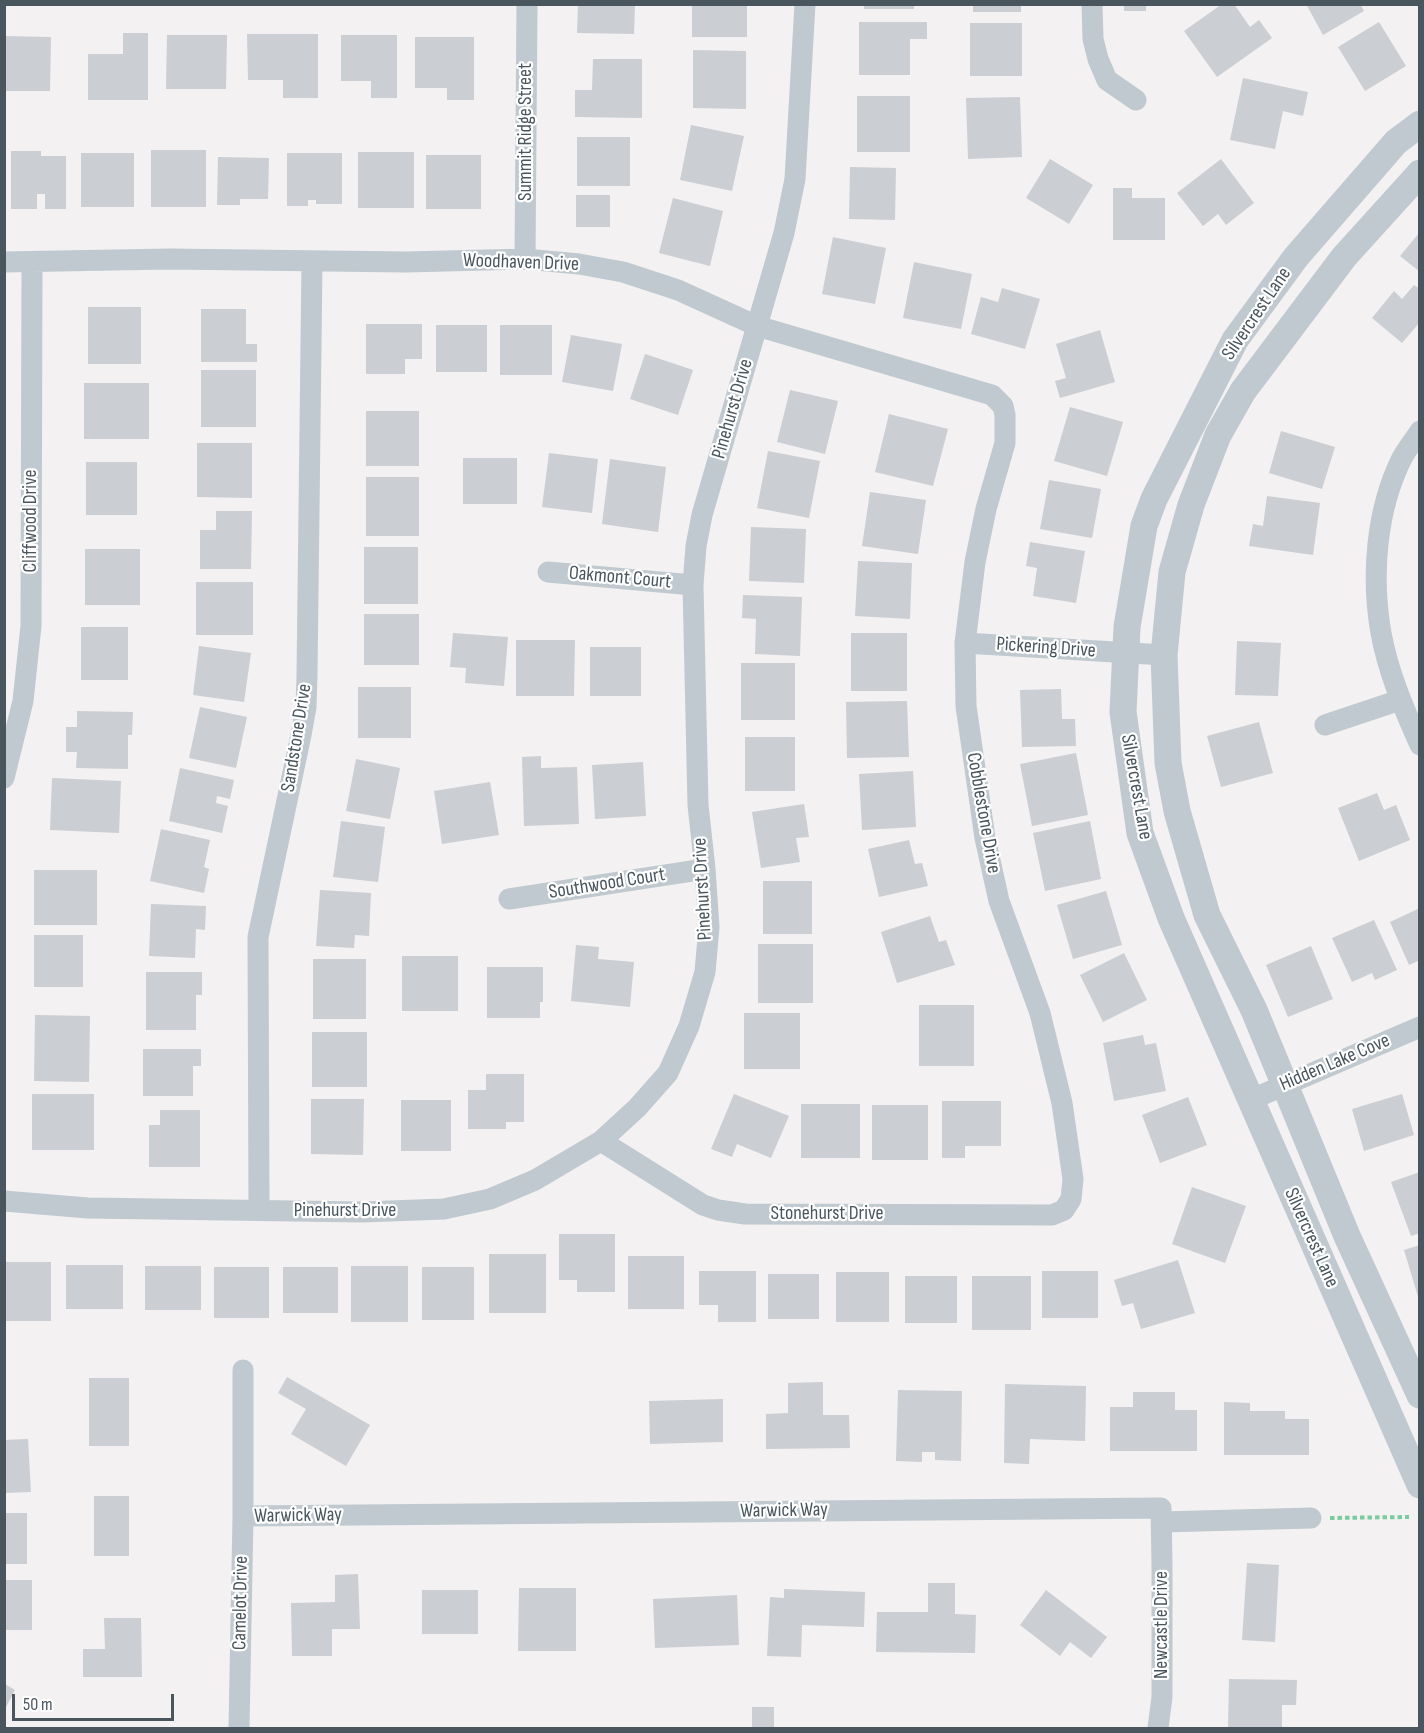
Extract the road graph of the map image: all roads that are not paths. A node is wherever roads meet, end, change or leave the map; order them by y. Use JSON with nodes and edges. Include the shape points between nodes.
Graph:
{"nodes":[{"id":1,"x":527,"y":4,"type":"edge"},
{"id":2,"x":805,"y":4,"type":"edge"},
{"id":3,"x":1092,"y":4,"type":"edge"},
{"id":4,"x":1136,"y":100,"type":"dead end"},
{"id":5,"x":1419,"y":123,"type":"edge"},
{"id":6,"x":1419,"y":173,"type":"edge"},
{"id":7,"x":525,"y":260,"type":"junction"},
{"id":8,"x":4,"y":262,"type":"edge"},
{"id":9,"x":32,"y":262,"type":"junction"},
{"id":10,"x":312,"y":262,"type":"junction"},
{"id":11,"x":757,"y":327,"type":"junction"},
{"id":12,"x":1005,"y":415,"type":"joint"},
{"id":13,"x":1419,"y":431,"type":"edge"},
{"id":14,"x":548,"y":572,"type":"dead end"},
{"id":15,"x":693,"y":585,"type":"junction"},
{"id":16,"x":965,"y":643,"type":"junction"},
{"id":17,"x":1126,"y":653,"type":"junction"},
{"id":18,"x":1164,"y":655,"type":"junction"},
{"id":19,"x":1400,"y":700,"type":"junction"},
{"id":20,"x":1325,"y":725,"type":"dead end"},
{"id":21,"x":1419,"y":745,"type":"edge"},
{"id":22,"x":4,"y":778,"type":"edge"},
{"id":23,"x":705,"y":869,"type":"junction"},
{"id":24,"x":509,"y":899,"type":"dead end"},
{"id":25,"x":1419,"y":1026,"type":"edge"},
{"id":26,"x":1284,"y":1085,"type":"junction"},
{"id":27,"x":1250,"y":1100,"type":"junction"},
{"id":28,"x":601,"y":1141,"type":"junction"},
{"id":29,"x":4,"y":1201,"type":"edge"},
{"id":30,"x":1067,"y":1204,"type":"joint"},
{"id":31,"x":259,"y":1210,"type":"junction"},
{"id":32,"x":243,"y":1370,"type":"dead end"},
{"id":33,"x":1419,"y":1395,"type":"edge"},
{"id":34,"x":1419,"y":1485,"type":"edge"},
{"id":35,"x":243,"y":1516,"type":"junction"},
{"id":36,"x":1311,"y":1518,"type":"road end"},
{"id":37,"x":1162,"y":1522,"type":"junction"},
{"id":38,"x":239,"y":1728,"type":"edge"},
{"id":39,"x":1158,"y":1728,"type":"edge"}],
"edges":[{"from":1,"to":7,"type":"street","name":"Summit Ridge Street"},
{"from":2,"to":11,"type":"street","name":"Pinehurst Drive","via":[[795,179]]},
{"from":3,"to":4,"type":"street","via":[[1093,39],[1107,80]]},
{"from":5,"to":17,"type":"street","name":"Silvercrest Lane","via":[[1396,142],[1296,257],[1235,340],[1144,526]]},
{"from":6,"to":18,"type":"street","name":"Silvercrest Lane","via":[[1344,257],[1243,391],[1218,435],[1191,505],[1172,572]]},
{"from":7,"to":10,"type":"street","name":"Woodhaven Drive"},
{"from":7,"to":11,"type":"street","name":"Woodhaven Drive","via":[[623,272],[678,290]]},
{"from":8,"to":9,"type":"street","name":"Woodhaven Drive"},
{"from":9,"to":10,"type":"street","name":"Woodhaven Drive"},
{"from":9,"to":22,"type":"street","name":"Cliffwood Drive","via":[[31,626],[23,701]]},
{"from":10,"to":31,"type":"street","name":"Sandstone Drive","via":[[306,707],[258,937]]},
{"from":11,"to":12,"type":"street","name":"Woodhaven Drive","via":[[992,395],[1003,406]]},
{"from":11,"to":15,"type":"street","name":"Pinehurst Drive","via":[[702,515]]},
{"from":12,"to":16,"type":"street","name":"Cobblestone Drive","via":[[1005,443],[975,562]]},
{"from":13,"to":19,"type":"street","via":[[1402,458],[1383,509],[1378,541],[1381,633]]},
{"from":14,"to":15,"type":"street","name":"Oakmont Court"},
{"from":15,"to":23,"type":"street","name":"Pinehurst Drive","via":[[698,805]]},
{"from":16,"to":17,"type":"street","name":"Pickering Drive"},
{"from":16,"to":30,"type":"street","name":"Cobblestone Drive","via":[[966,706],[984,838],[999,902],[1040,1013],[1062,1103],[1073,1179]]},
{"from":17,"to":18,"type":"street","name":"Pickering Drive"},
{"from":17,"to":27,"type":"street","name":"Silvercrest Lane","via":[[1123,712],[1140,833],[1171,918]]},
{"from":18,"to":26,"type":"street","name":"Silvercrest Lane","via":[[1168,763],[1177,812],[1207,915],[1254,1010]]},
{"from":19,"to":20,"type":"street"},
{"from":19,"to":21,"type":"street"},
{"from":23,"to":24,"type":"street","name":"Southwood Court"},
{"from":23,"to":28,"type":"street","name":"Pinehurst Drive","via":[[709,927],[705,972],[689,1026],[668,1074]]},
{"from":25,"to":26,"type":"street","name":"Hidden Lake Cove"},
{"from":26,"to":27,"type":"street","name":"Hidden Lake Cove"},
{"from":26,"to":33,"type":"street","name":"Silvercrest Lane"},
{"from":27,"to":34,"type":"street","name":"Silvercrest Lane"},
{"from":28,"to":30,"type":"street","name":"Stonehurst Drive","via":[[703,1205],[745,1214],[1052,1215],[1064,1210]]},
{"from":28,"to":31,"type":"street","name":"Pinehurst Drive","via":[[535,1180],[490,1199],[444,1209]]},
{"from":29,"to":31,"type":"street","name":"Pinehurst Drive","via":[[88,1208]]},
{"from":32,"to":35,"type":"street","name":"Camelot Drive"},
{"from":35,"to":37,"type":"street","name":"Warwick Way","via":[[1161,1508]]},
{"from":35,"to":38,"type":"street","name":"Camelot Drive"},
{"from":36,"to":37,"type":"street"},
{"from":37,"to":39,"type":"street","name":"Newcastle Drive","via":[[1162,1697]]}]}
